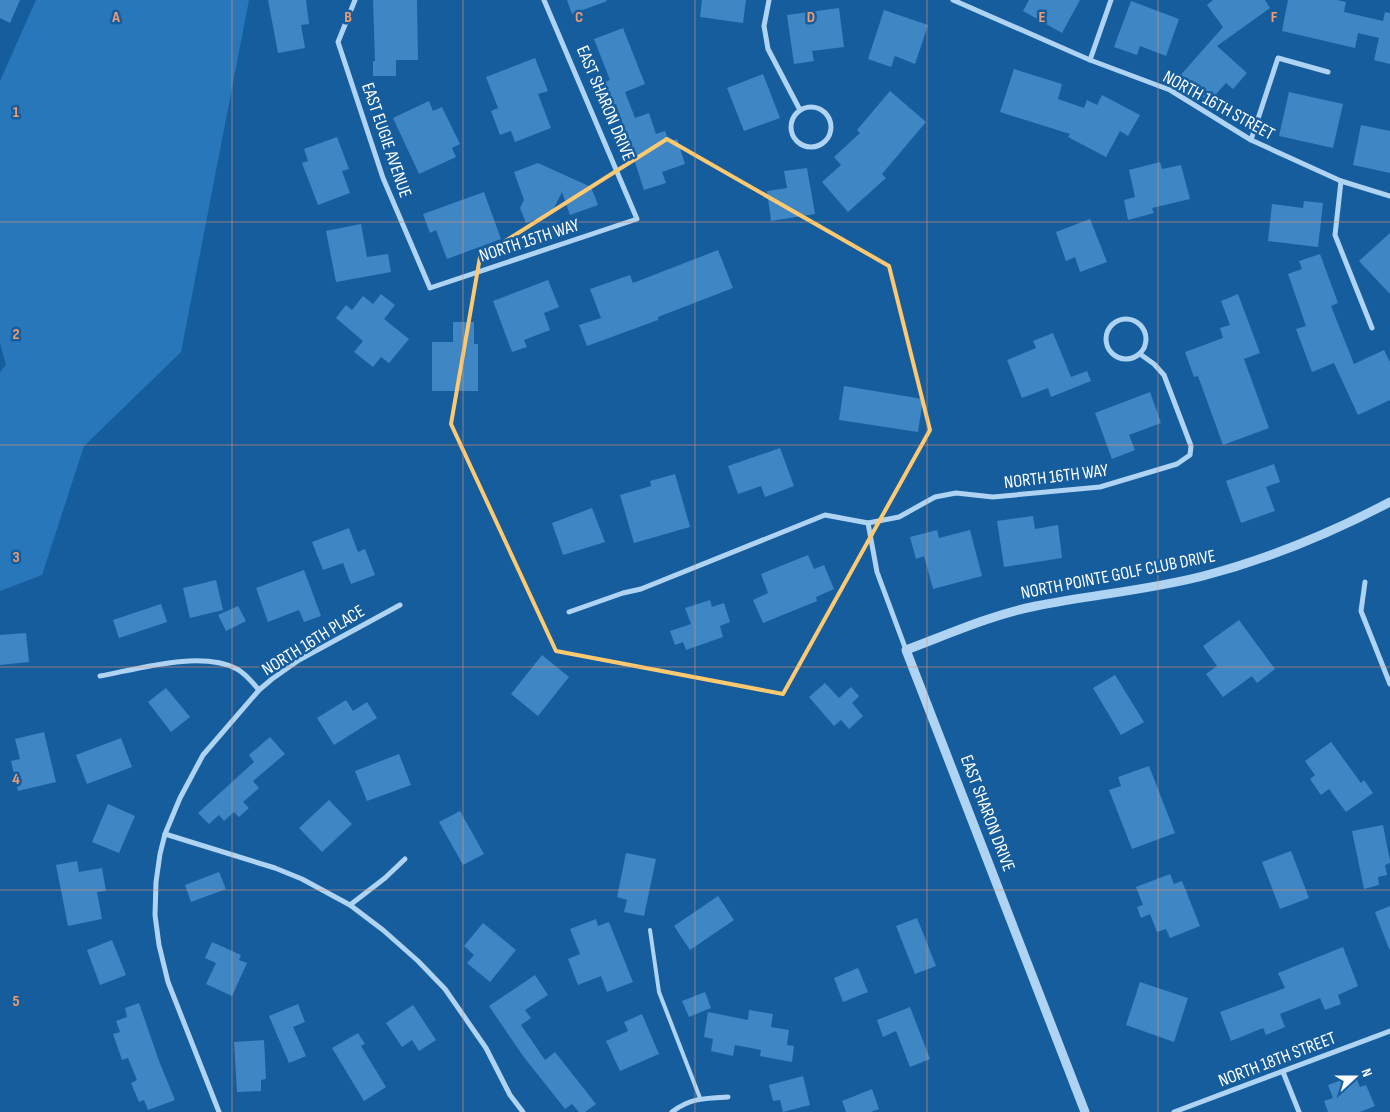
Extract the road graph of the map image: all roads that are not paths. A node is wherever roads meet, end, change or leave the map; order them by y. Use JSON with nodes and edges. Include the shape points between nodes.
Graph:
{"nodes":[{"id":1,"x":355,"y":0,"type":"edge"},
{"id":2,"x":544,"y":0,"type":"edge"},
{"id":3,"x":769,"y":0,"type":"edge"},
{"id":4,"x":953,"y":0,"type":"edge"},
{"id":5,"x":1112,"y":0,"type":"edge"},
{"id":6,"x":1090,"y":60,"type":"junction"},
{"id":7,"x":1328,"y":72,"type":"dead end"},
{"id":8,"x":800,"y":110,"type":"junction"},
{"id":9,"x":1251,"y":140,"type":"junction"},
{"id":10,"x":1341,"y":181,"type":"junction"},
{"id":11,"x":1390,"y":196,"type":"edge"},
{"id":12,"x":637,"y":219,"type":"joint"},
{"id":13,"x":430,"y":288,"type":"joint"},
{"id":14,"x":1372,"y":328,"type":"dead end"},
{"id":15,"x":1140,"y":354,"type":"junction"},
{"id":16,"x":1390,"y":502,"type":"edge"},
{"id":17,"x":868,"y":523,"type":"junction"},
{"id":18,"x":1365,"y":582,"type":"dead end"},
{"id":19,"x":400,"y":605,"type":"dead end"},
{"id":20,"x":569,"y":612,"type":"dead end"},
{"id":21,"x":906,"y":650,"type":"junction"},
{"id":22,"x":100,"y":676,"type":"dead end"},
{"id":23,"x":1390,"y":684,"type":"edge"},
{"id":24,"x":259,"y":690,"type":"junction"},
{"id":25,"x":165,"y":834,"type":"junction"},
{"id":26,"x":405,"y":859,"type":"dead end"},
{"id":27,"x":350,"y":905,"type":"junction"},
{"id":28,"x":650,"y":930,"type":"dead end"},
{"id":29,"x":1390,"y":1031,"type":"edge"},
{"id":30,"x":1283,"y":1072,"type":"junction"},
{"id":31,"x":728,"y":1097,"type":"dead end"},
{"id":32,"x":700,"y":1098,"type":"junction"},
{"id":33,"x":219,"y":1112,"type":"edge"},
{"id":34,"x":524,"y":1112,"type":"edge"},
{"id":35,"x":672,"y":1112,"type":"edge"},
{"id":36,"x":1084,"y":1112,"type":"edge"},
{"id":37,"x":1174,"y":1112,"type":"edge"},
{"id":38,"x":1299,"y":1112,"type":"edge"}],
"edges":[{"from":1,"to":13,"type":"street","name":"EAST EUGIE AVENUE","via":[[338,42],[383,178]]},
{"from":2,"to":12,"type":"street","name":"EAST SHARON DRIVE"},
{"from":3,"to":8,"type":"street","via":[[764,26],[768,49]]},
{"from":4,"to":6,"type":"street","name":"NORTH 16TH STREET"},
{"from":5,"to":6,"type":"street"},
{"from":6,"to":9,"type":"street","name":"NORTH 16TH STREET","via":[[1170,90]]},
{"from":7,"to":9,"type":"street","via":[[1278,58]]},
{"from":8,"to":8,"type":"street","via":[[791,125],[793,136],[809,147],[823,143],[831,124],[826,114],[813,107]]},
{"from":9,"to":10,"type":"street","name":"NORTH 16TH STREET"},
{"from":10,"to":11,"type":"street","name":"NORTH 16TH STREET"},
{"from":10,"to":14,"type":"street","via":[[1335,235]]},
{"from":12,"to":13,"type":"street","name":"NORTH 15TH WAY"},
{"from":15,"to":15,"type":"street","via":[[1146,340],[1139,324],[1131,320],[1112,324],[1106,334],[1109,351],[1120,359]]},
{"from":15,"to":17,"type":"street","name":"NORTH 16TH WAY","via":[[1164,375],[1191,446],[1190,455],[1177,464],[1100,487],[1064,492],[994,497],[956,493],[935,497],[899,517]]},
{"from":16,"to":21,"type":"street","name":"NORTH POINTE GOLF CLUB DRIVE","via":[[1344,526],[1205,576],[1035,606],[993,617]]},
{"from":17,"to":20,"type":"street","via":[[825,515],[640,589]]},
{"from":17,"to":21,"type":"street","name":"EAST SHARON DRIVE","via":[[877,572]]},
{"from":18,"to":23,"type":"street","via":[[1361,611]]},
{"from":19,"to":24,"type":"street","name":"NORTH 16TH PLACE","via":[[298,660]]},
{"from":21,"to":36,"type":"street","name":"EAST SHARON DRIVE"},
{"from":22,"to":24,"type":"street","name":"NORTH 16TH PLACE","via":[[178,660],[201,662],[237,669]]},
{"from":24,"to":25,"type":"street","via":[[203,755]]},
{"from":25,"to":27,"type":"street","via":[[275,868]]},
{"from":25,"to":33,"type":"street","via":[[156,882],[155,915],[159,945],[168,982]]},
{"from":26,"to":27,"type":"street"},
{"from":27,"to":34,"type":"street","via":[[383,930],[445,989],[486,1048],[510,1095]]},
{"from":28,"to":32,"type":"lane","via":[[659,992]]},
{"from":29,"to":30,"type":"street","name":"NORTH 18TH STREET"},
{"from":30,"to":37,"type":"street","name":"NORTH 18TH STREET"},
{"from":30,"to":38,"type":"street"},
{"from":31,"to":32,"type":"street"},
{"from":32,"to":35,"type":"street"}]}
